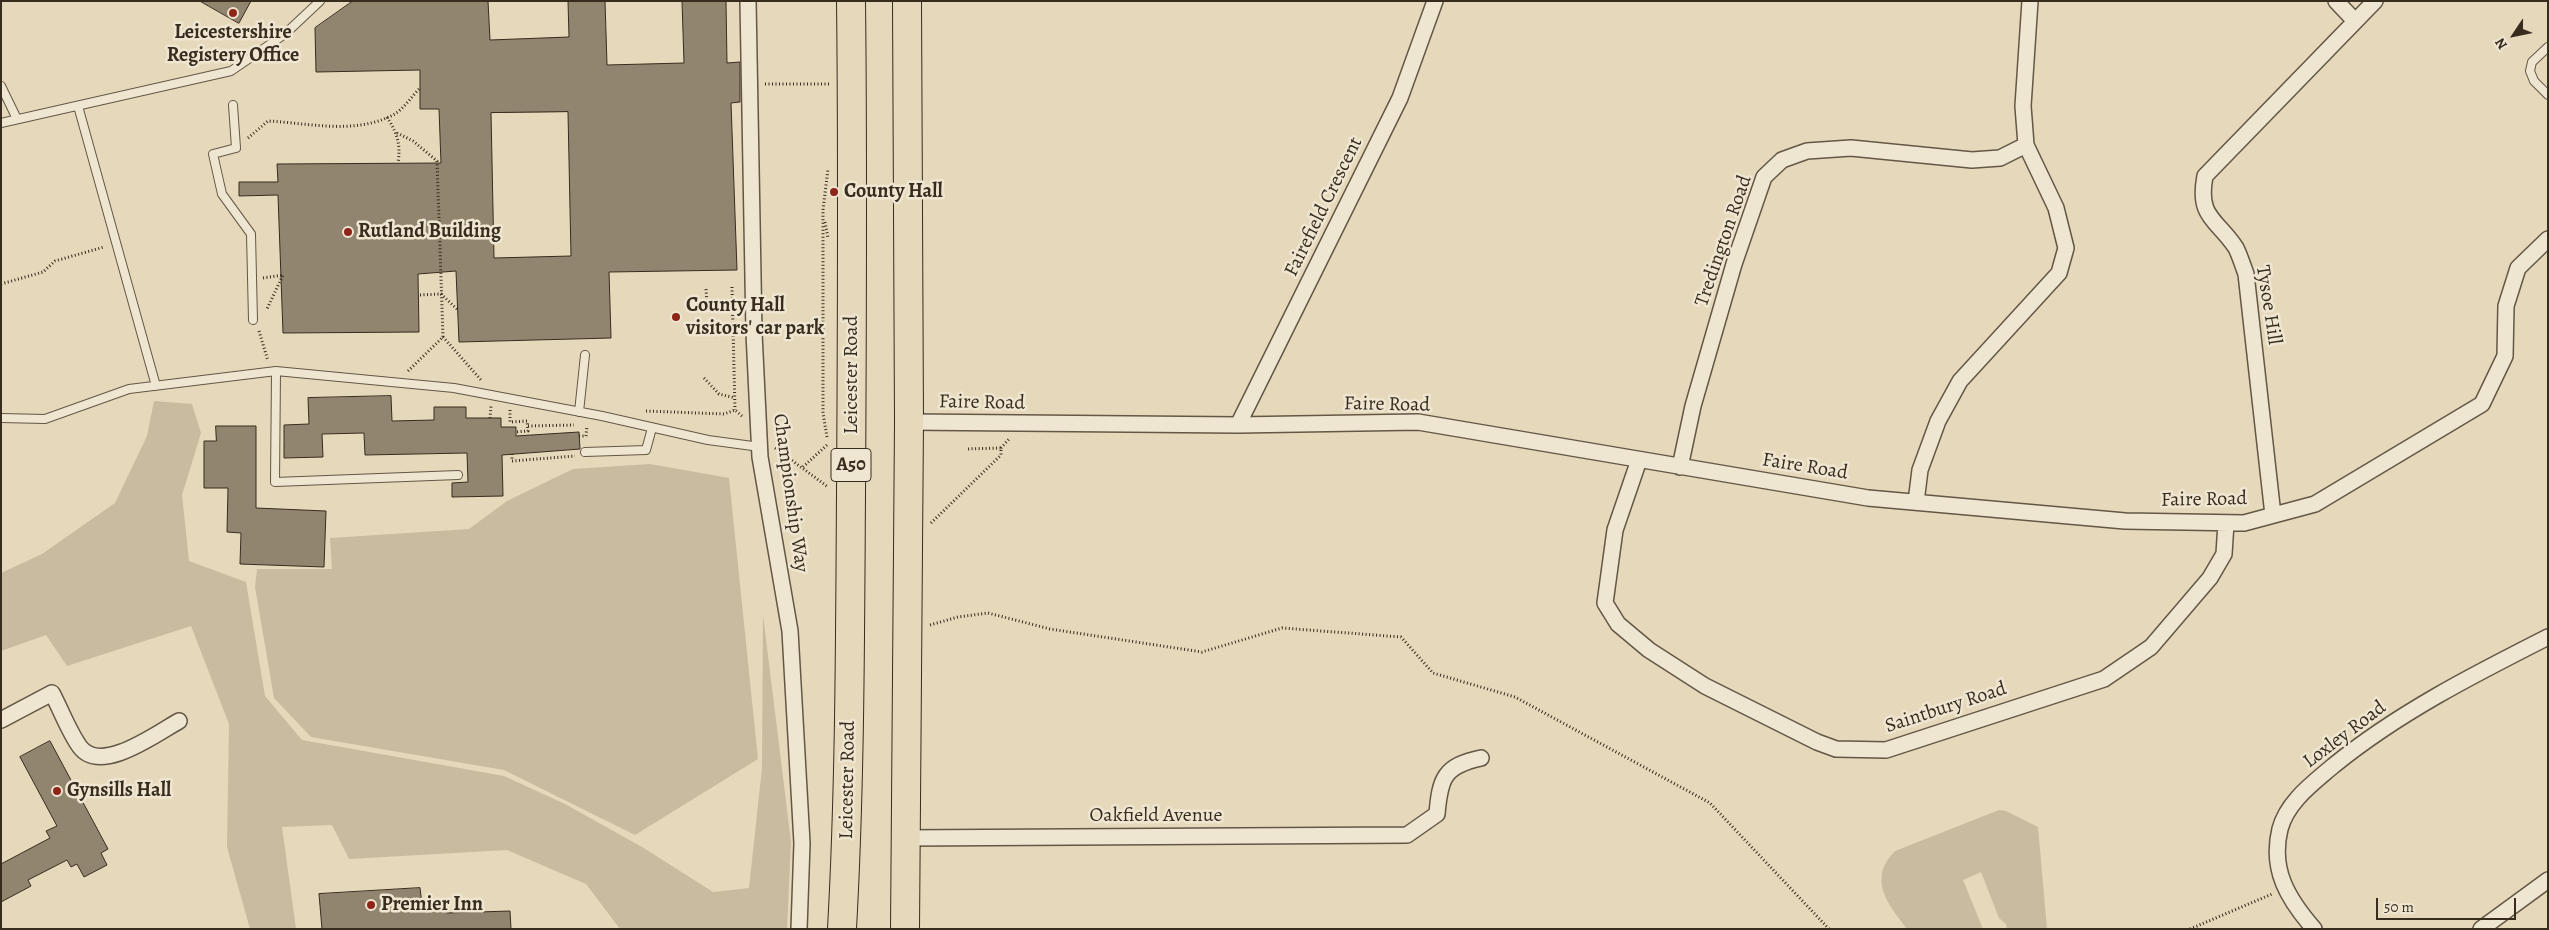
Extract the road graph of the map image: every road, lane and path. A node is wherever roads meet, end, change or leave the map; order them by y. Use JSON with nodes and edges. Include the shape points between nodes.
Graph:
{"nodes":[{"id":1,"x":320,"y":1,"type":"edge"},
{"id":2,"x":748,"y":1,"type":"edge"},
{"id":3,"x":851,"y":1,"type":"edge"},
{"id":4,"x":907,"y":1,"type":"edge"},
{"id":5,"x":1435,"y":1,"type":"edge"},
{"id":6,"x":2030,"y":1,"type":"edge"},
{"id":7,"x":2336,"y":1,"type":"edge"},
{"id":8,"x":2374,"y":1,"type":"edge"},
{"id":9,"x":2355,"y":21,"type":"junction"},
{"id":10,"x":2548,"y":47,"type":"edge"},
{"id":11,"x":749,"y":84,"type":"junction"},
{"id":12,"x":830,"y":84,"type":"dead end"},
{"id":13,"x":1,"y":86,"type":"edge"},
{"id":14,"x":420,"y":88,"type":"dead end"},
{"id":15,"x":2548,"y":95,"type":"edge"},
{"id":16,"x":233,"y":105,"type":"dead end"},
{"id":17,"x":78,"y":106,"type":"junction"},
{"id":18,"x":387,"y":117,"type":"junction"},
{"id":19,"x":16,"y":119,"type":"junction"},
{"id":20,"x":1,"y":123,"type":"edge"},
{"id":21,"x":397,"y":133,"type":"junction"},
{"id":22,"x":2026,"y":145,"type":"junction"},
{"id":23,"x":236,"y":148,"type":"junction"},
{"id":24,"x":398,"y":163,"type":"dead end"},
{"id":25,"x":2548,"y":239,"type":"edge"},
{"id":26,"x":108,"y":246,"type":"dead end"},
{"id":27,"x":263,"y":278,"type":"dead end"},
{"id":28,"x":1,"y":284,"type":"edge"},
{"id":29,"x":732,"y":287,"type":"dead end"},
{"id":30,"x":706,"y":289,"type":"dead end"},
{"id":31,"x":441,"y":294,"type":"junction"},
{"id":32,"x":420,"y":295,"type":"dead end"},
{"id":33,"x":704,"y":306,"type":"dead end"},
{"id":34,"x":458,"y":310,"type":"dead end"},
{"id":35,"x":256,"y":323,"type":"junction"},
{"id":36,"x":443,"y":337,"type":"junction"},
{"id":37,"x":585,"y":355,"type":"dead end"},
{"id":38,"x":268,"y":360,"type":"dead end"},
{"id":39,"x":466,"y":362,"type":"dead end"},
{"id":40,"x":276,"y":370,"type":"junction"},
{"id":41,"x":704,"y":378,"type":"dead end"},
{"id":42,"x":397,"y":382,"type":"junction"},
{"id":43,"x":156,"y":386,"type":"junction"},
{"id":44,"x":735,"y":398,"type":"junction"},
{"id":45,"x":735,"y":410,"type":"junction"},
{"id":46,"x":641,"y":411,"type":"dead end"},
{"id":47,"x":579,"y":412,"type":"junction"},
{"id":48,"x":1,"y":418,"type":"edge"},
{"id":49,"x":510,"y":422,"type":"dead end"},
{"id":50,"x":909,"y":422,"type":"junction"},
{"id":51,"x":528,"y":426,"type":"junction"},
{"id":52,"x":1238,"y":426,"type":"junction"},
{"id":53,"x":652,"y":428,"type":"junction"},
{"id":54,"x":516,"y":432,"type":"dead end"},
{"id":55,"x":579,"y":436,"type":"dead end"},
{"id":56,"x":586,"y":436,"type":"junction"},
{"id":57,"x":759,"y":439,"type":"junction"},
{"id":58,"x":828,"y":444,"type":"dead end"},
{"id":59,"x":966,"y":449,"type":"dead end"},
{"id":60,"x":585,"y":452,"type":"junction"},
{"id":61,"x":512,"y":454,"type":"dead end"},
{"id":62,"x":1639,"y":460,"type":"junction"},
{"id":63,"x":803,"y":467,"type":"junction"},
{"id":64,"x":1680,"y":467,"type":"junction"},
{"id":65,"x":458,"y":475,"type":"dead end"},
{"id":66,"x":834,"y":492,"type":"dead end"},
{"id":67,"x":1916,"y":502,"type":"junction"},
{"id":68,"x":2273,"y":515,"type":"junction"},
{"id":69,"x":2226,"y":523,"type":"junction"},
{"id":70,"x":930,"y":533,"type":"dead end"},
{"id":71,"x":930,"y":616,"type":"dead end"},
{"id":72,"x":930,"y":625,"type":"junction"},
{"id":73,"x":930,"y":635,"type":"dead end"},
{"id":74,"x":2548,"y":637,"type":"edge"},
{"id":75,"x":1,"y":720,"type":"edge"},
{"id":76,"x":179,"y":721,"type":"dead end"},
{"id":77,"x":1481,"y":758,"type":"dead end"},
{"id":78,"x":905,"y":838,"type":"junction"},
{"id":79,"x":2548,"y":880,"type":"edge"},
{"id":80,"x":2284,"y":889,"type":"junction"},
{"id":81,"x":798,"y":929,"type":"edge"},
{"id":82,"x":842,"y":929,"type":"edge"},
{"id":83,"x":905,"y":929,"type":"edge"},
{"id":84,"x":1829,"y":929,"type":"edge"},
{"id":85,"x":2190,"y":929,"type":"edge"},
{"id":86,"x":2314,"y":929,"type":"edge"},
{"id":87,"x":2482,"y":929,"type":"edge"}],
"edges":[{"from":1,"to":17,"type":"lane","via":[[285,34],[232,71]]},
{"from":2,"to":11,"type":"street","name":"Championship Way"},
{"from":3,"to":82,"type":"highway","name":"Leicester Road","number":"A50","via":[[849,736]]},
{"from":4,"to":50,"type":"highway"},
{"from":5,"to":52,"type":"street","name":"Fairefield Crescent","via":[[1400,98]]},
{"from":6,"to":22,"type":"street","via":[[2023,106]]},
{"from":7,"to":9,"type":"street"},
{"from":8,"to":9,"type":"street","name":"Tysoe Hill"},
{"from":9,"to":68,"type":"street","name":"Tysoe Hill","via":[[2205,176],[2202,193],[2209,218],[2237,250],[2246,274]]},
{"from":10,"to":15,"type":"lane","via":[[2532,62],[2530,71],[2534,81]]},
{"from":11,"to":12,"type":"path"},
{"from":11,"to":57,"type":"street","name":"Championship Way"},
{"from":13,"to":19,"type":"lane"},
{"from":14,"to":18,"type":"path"},
{"from":16,"to":23,"type":"lane"},
{"from":17,"to":19,"type":"lane"},
{"from":17,"to":43,"type":"lane"},
{"from":18,"to":21,"type":"path"},
{"from":18,"to":23,"type":"path","via":[[345,128],[268,121]]},
{"from":19,"to":20,"type":"lane"},
{"from":21,"to":24,"type":"path","via":[[400,147]]},
{"from":21,"to":31,"type":"path","via":[[413,141],[437,161]]},
{"from":22,"to":64,"type":"street","name":"Tredington Road","via":[[2000,158],[1972,160],[1851,148],[1807,151],[1782,160],[1764,177],[1734,264],[1693,406]]},
{"from":22,"to":67,"type":"street","via":[[2056,208],[2066,248],[2059,273],[1960,381],[1938,421],[1920,470]]},
{"from":23,"to":35,"type":"lane","via":[[212,154],[222,194],[251,234]]},
{"from":25,"to":68,"type":"street","name":"Faire Road","via":[[2518,268],[2506,306],[2505,356],[2482,404],[2315,504]]},
{"from":26,"to":28,"type":"path","via":[[55,261],[43,272]]},
{"from":27,"to":35,"type":"path","via":[[283,275]]},
{"from":29,"to":44,"type":"path"},
{"from":30,"to":33,"type":"path","via":[[707,304]]},
{"from":31,"to":32,"type":"path"},
{"from":31,"to":34,"type":"path"},
{"from":31,"to":36,"type":"path"},
{"from":35,"to":38,"type":"path"},
{"from":36,"to":39,"type":"path"},
{"from":36,"to":42,"type":"path"},
{"from":37,"to":47,"type":"lane"},
{"from":40,"to":42,"type":"lane"},
{"from":40,"to":43,"type":"lane"},
{"from":40,"to":65,"type":"lane","via":[[275,482]]},
{"from":41,"to":44,"type":"path","via":[[719,394]]},
{"from":42,"to":47,"type":"lane","via":[[454,388]]},
{"from":43,"to":48,"type":"lane","via":[[129,389],[45,419]]},
{"from":44,"to":45,"type":"path"},
{"from":45,"to":46,"type":"path","via":[[724,414]]},
{"from":45,"to":57,"type":"path"},
{"from":47,"to":53,"type":"lane"},
{"from":49,"to":51,"type":"path","via":[[527,421]]},
{"from":50,"to":52,"type":"street","name":"Faire Road"},
{"from":50,"to":78,"type":"highway"},
{"from":51,"to":54,"type":"path","via":[[528,430]]},
{"from":51,"to":56,"type":"path","via":[[587,425]]},
{"from":52,"to":62,"type":"street","name":"Faire Road","via":[[1418,422]]},
{"from":53,"to":57,"type":"lane","via":[[708,440]]},
{"from":53,"to":60,"type":"lane","via":[[646,450]]},
{"from":55,"to":56,"type":"path"},
{"from":56,"to":60,"type":"path"},
{"from":57,"to":63,"type":"path"},
{"from":57,"to":81,"type":"street","name":"Championship Way","via":[[790,631],[802,843]]},
{"from":58,"to":63,"type":"path"},
{"from":59,"to":70,"type":"path","via":[[1001,448],[1001,455],[930,524]]},
{"from":60,"to":61,"type":"path","via":[[582,455],[512,461]]},
{"from":62,"to":64,"type":"street","name":"Faire Road"},
{"from":62,"to":69,"type":"street","name":"Saintbury Road","via":[[1615,530],[1605,603],[1618,624],[1649,650],[1705,686],[1836,749],[1886,750],[2104,679],[2152,647],[2210,578],[2224,554]]},
{"from":63,"to":66,"type":"path"},
{"from":64,"to":67,"type":"street","name":"Faire Road","via":[[1868,498]]},
{"from":67,"to":69,"type":"street","name":"Faire Road","via":[[2125,521]]},
{"from":68,"to":69,"type":"street","name":"Faire Road","via":[[2244,523]]},
{"from":71,"to":72,"type":"path"},
{"from":72,"to":73,"type":"path"},
{"from":72,"to":84,"type":"path","via":[[988,613],[1050,629],[1202,652],[1282,628],[1401,637],[1433,673],[1515,697],[1710,803]]},
{"from":74,"to":80,"type":"street","name":"Loxley Road","via":[[2431,698],[2369,736],[2303,792],[2280,829],[2277,857]]},
{"from":75,"to":76,"type":"street","via":[[52,693],[80,747],[89,756],[97,758],[118,754]]},
{"from":77,"to":78,"type":"street","name":"Oakfield Avenue","via":[[1452,767],[1443,781],[1437,814],[1407,834]]},
{"from":78,"to":83,"type":"highway"},
{"from":79,"to":87,"type":"street"},
{"from":80,"to":85,"type":"path"},
{"from":80,"to":86,"type":"street","name":"Loxley Road"}]}
